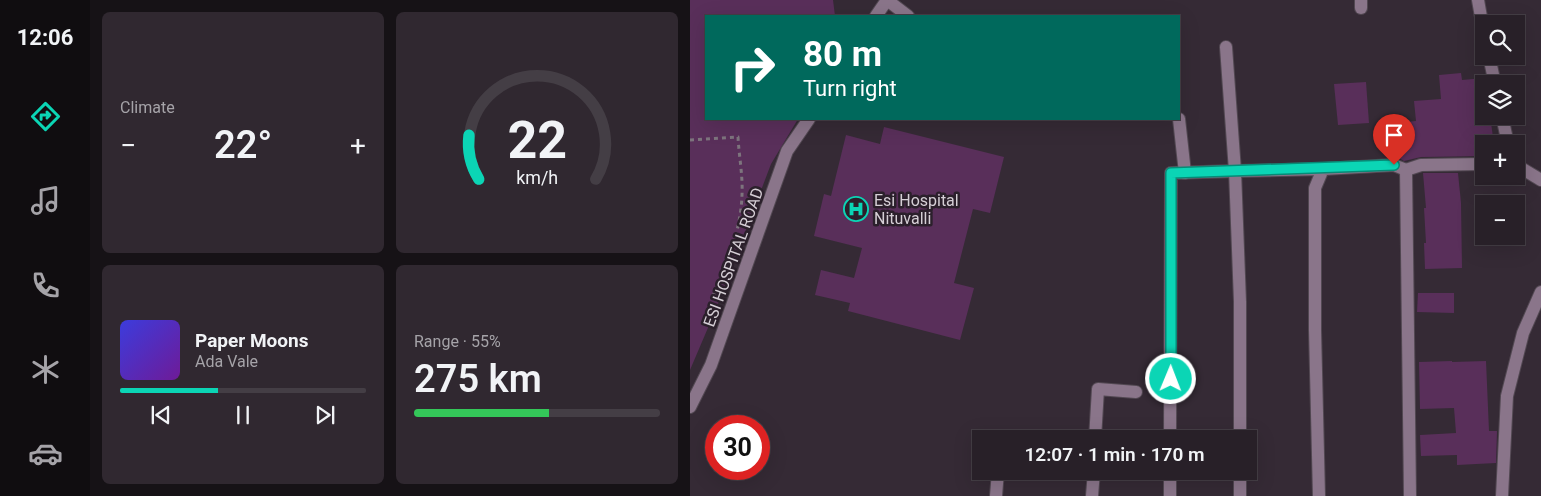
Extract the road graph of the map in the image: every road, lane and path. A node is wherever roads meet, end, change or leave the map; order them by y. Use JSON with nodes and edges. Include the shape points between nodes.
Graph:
{"nodes":[{"id":1,"x":887,"y":0,"type":"edge"},
{"id":2,"x":1478,"y":0,"type":"edge"},
{"id":3,"x":877,"y":15,"type":"edge"},
{"id":4,"x":907,"y":15,"type":"edge"},
{"id":5,"x":1481,"y":15,"type":"edge"},
{"id":6,"x":1226,"y":47,"type":"dead end"},
{"id":7,"x":808,"y":120,"type":"edge"},
{"id":8,"x":1179,"y":120,"type":"edge"},
{"id":9,"x":690,"y":140,"type":"edge"},
{"id":10,"x":1475,"y":164,"type":"edge"},
{"id":11,"x":1323,"y":169,"type":"junction"},
{"id":12,"x":1406,"y":170,"type":"junction"},
{"id":13,"x":1525,"y":170,"type":"edge"},
{"id":14,"x":1235,"y":171,"type":"junction"},
{"id":15,"x":1185,"y":173,"type":"junction"},
{"id":16,"x":1541,"y":180,"type":"edge"},
{"id":17,"x":1541,"y":292,"type":"edge"},
{"id":18,"x":719,"y":302,"type":"dead end"},
{"id":19,"x":1136,"y":392,"type":"dead end"},
{"id":20,"x":690,"y":407,"type":"edge"},
{"id":21,"x":1096,"y":430,"type":"edge"},
{"id":22,"x":1170,"y":430,"type":"edge"},
{"id":23,"x":1240,"y":430,"type":"edge"},
{"id":24,"x":997,"y":480,"type":"edge"},
{"id":25,"x":1093,"y":480,"type":"edge"},
{"id":26,"x":1170,"y":480,"type":"edge"},
{"id":27,"x":1240,"y":480,"type":"edge"},
{"id":28,"x":996,"y":496,"type":"edge"},
{"id":29,"x":1092,"y":496,"type":"edge"},
{"id":30,"x":1170,"y":496,"type":"edge"},
{"id":31,"x":1240,"y":496,"type":"edge"},
{"id":32,"x":1319,"y":496,"type":"edge"},
{"id":33,"x":1410,"y":496,"type":"edge"},
{"id":34,"x":1502,"y":496,"type":"edge"}],
"edges":[{"from":1,"to":3,"type":"street"},
{"from":1,"to":4,"type":"street"},
{"from":2,"to":5,"type":"street"},
{"from":6,"to":14,"type":"street"},
{"from":7,"to":20,"type":"street","name":"ESI HOSPITAL ROAD","via":[[787,151],[711,366]]},
{"from":8,"to":15,"type":"street"},
{"from":9,"to":18,"type":"path","via":[[738,137],[742,193],[740,222],[712,298]]},
{"from":10,"to":12,"type":"street","via":[[1421,165]]},
{"from":11,"to":12,"type":"street","via":[[1394,165]]},
{"from":11,"to":14,"type":"street"},
{"from":11,"to":32,"type":"street","via":[[1315,198]]},
{"from":12,"to":33,"type":"street"},
{"from":13,"to":16,"type":"street"},
{"from":14,"to":15,"type":"street"},
{"from":14,"to":23,"type":"street"},
{"from":15,"to":22,"type":"street","via":[[1171,173]]},
{"from":17,"to":34,"type":"street","via":[[1523,333],[1507,396]]},
{"from":19,"to":21,"type":"street","via":[[1098,389]]},
{"from":24,"to":28,"type":"street"},
{"from":25,"to":29,"type":"street"},
{"from":26,"to":30,"type":"street"},
{"from":27,"to":31,"type":"street"}]}
